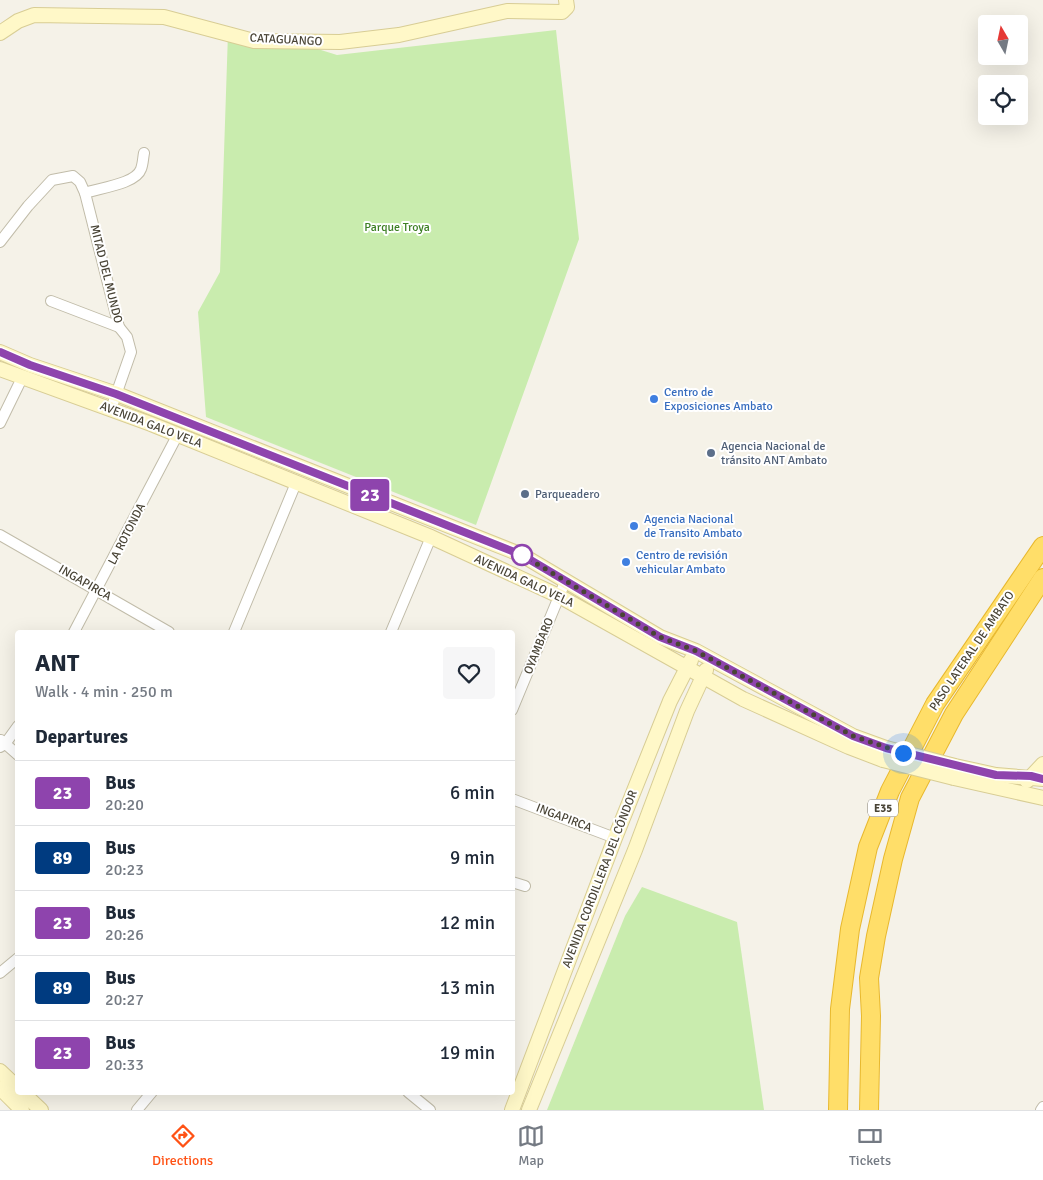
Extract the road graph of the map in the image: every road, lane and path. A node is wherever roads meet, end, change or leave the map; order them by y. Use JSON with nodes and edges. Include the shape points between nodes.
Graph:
{"nodes":[{"id":1,"x":566,"y":0,"type":"edge"},
{"id":2,"x":0,"y":32,"type":"edge"},
{"id":3,"x":144,"y":153,"type":"dead end"},
{"id":4,"x":85,"y":193,"type":"junction"},
{"id":5,"x":0,"y":242,"type":"edge"},
{"id":6,"x":51,"y":301,"type":"dead end"},
{"id":7,"x":118,"y":328,"type":"junction"},
{"id":8,"x":0,"y":352,"type":"edge"},
{"id":9,"x":0,"y":369,"type":"edge"},
{"id":10,"x":22,"y":378,"type":"junction"},
{"id":11,"x":116,"y":394,"type":"junction"},
{"id":12,"x":112,"y":409,"type":"junction"},
{"id":13,"x":0,"y":423,"type":"edge"},
{"id":14,"x":178,"y":434,"type":"junction"},
{"id":15,"x":296,"y":483,"type":"junction"},
{"id":16,"x":0,"y":535,"type":"edge"},
{"id":17,"x":431,"y":537,"type":"junction"},
{"id":18,"x":1043,"y":546,"type":"edge"},
{"id":19,"x":1043,"y":578,"type":"edge"},
{"id":20,"x":565,"y":582,"type":"junction"},
{"id":21,"x":98,"y":590,"type":"junction"},
{"id":22,"x":559,"y":596,"type":"junction"},
{"id":23,"x":75,"y":630,"type":"edge"},
{"id":24,"x":166,"y":630,"type":"edge"},
{"id":25,"x":235,"y":630,"type":"edge"},
{"id":26,"x":393,"y":630,"type":"edge"},
{"id":27,"x":696,"y":651,"type":"junction"},
{"id":28,"x":711,"y":660,"type":"junction"},
{"id":29,"x":687,"y":668,"type":"junction"},
{"id":30,"x":703,"y":677,"type":"junction"},
{"id":31,"x":515,"y":703,"type":"edge"},
{"id":32,"x":15,"y":729,"type":"edge"},
{"id":33,"x":2,"y":744,"type":"edge"},
{"id":34,"x":15,"y":753,"type":"edge"},
{"id":35,"x":885,"y":754,"type":"junction"},
{"id":36,"x":1043,"y":764,"type":"edge"},
{"id":37,"x":954,"y":772,"type":"junction"},
{"id":38,"x":1039,"y":779,"type":"edge"},
{"id":39,"x":1030,"y":795,"type":"edge"},
{"id":40,"x":515,"y":800,"type":"edge"},
{"id":41,"x":615,"y":838,"type":"junction"},
{"id":42,"x":515,"y":883,"type":"edge"},
{"id":43,"x":524,"y":886,"type":"dead end"},
{"id":44,"x":15,"y":960,"type":"edge"},
{"id":45,"x":0,"y":973,"type":"edge"},
{"id":46,"x":0,"y":1071,"type":"edge"},
{"id":47,"x":14,"y":1087,"type":"edge"},
{"id":48,"x":17,"y":1095,"type":"edge"},
{"id":49,"x":23,"y":1095,"type":"edge"},
{"id":50,"x":150,"y":1095,"type":"edge"},
{"id":51,"x":411,"y":1095,"type":"edge"},
{"id":52,"x":425,"y":1108,"type":"edge"},
{"id":53,"x":22,"y":1110,"type":"edge"},
{"id":54,"x":40,"y":1110,"type":"edge"},
{"id":55,"x":137,"y":1110,"type":"edge"},
{"id":56,"x":512,"y":1110,"type":"edge"},
{"id":57,"x":529,"y":1110,"type":"edge"},
{"id":58,"x":838,"y":1110,"type":"edge"},
{"id":59,"x":869,"y":1110,"type":"edge"}],
"edges":[{"from":1,"to":2,"type":"main road","name":"CATAGUANGO","via":[[567,8],[562,12],[507,11],[399,35],[340,42],[254,41],[164,17],[34,16]]},
{"from":3,"to":4,"type":"street","via":[[141,171],[131,180]]},
{"from":4,"to":5,"type":"street","via":[[73,176],[52,180]]},
{"from":4,"to":7,"type":"street","name":"MITAD DEL MUNDO"},
{"from":6,"to":7,"type":"street"},
{"from":7,"to":11,"type":"street","name":"MITAD DEL MUNDO","via":[[127,337],[132,352]]},
{"from":8,"to":11,"type":"main road","name":"AVENIDA GALO VELA"},
{"from":9,"to":10,"type":"main road","name":"AVENIDA GALO VELA"},
{"from":10,"to":12,"type":"main road","name":"AVENIDA GALO VELA"},
{"from":10,"to":13,"type":"street"},
{"from":11,"to":12,"type":"street","name":"MITAD DEL MUNDO"},
{"from":11,"to":20,"type":"main road","name":"AVENIDA GALO VELA","via":[[522,555]]},
{"from":12,"to":14,"type":"main road","name":"AVENIDA GALO VELA"},
{"from":14,"to":15,"type":"main road","name":"AVENIDA GALO VELA"},
{"from":14,"to":21,"type":"street","name":"LA ROTONDA"},
{"from":15,"to":17,"type":"main road","name":"AVENIDA GALO VELA"},
{"from":15,"to":25,"type":"street"},
{"from":16,"to":21,"type":"street","name":"INGAPIRCA"},
{"from":17,"to":22,"type":"main road","name":"AVENIDA GALO VELA"},
{"from":17,"to":26,"type":"street"},
{"from":18,"to":58,"type":"highway","name":"PASO LATERAL DE AMBATO","number":"E35","via":[[935,704],[890,791],[868,847],[850,929],[840,1008]]},
{"from":19,"to":59,"type":"highway","name":"PASO LATERAL DE AMBATO","number":"E35","via":[[954,714],[910,798],[891,868],[869,978]]},
{"from":20,"to":22,"type":"street","name":"OYAMBARO"},
{"from":20,"to":27,"type":"main road","name":"AVENIDA GALO VELA","via":[[660,637]]},
{"from":21,"to":23,"type":"street","name":"LA ROTONDA"},
{"from":21,"to":24,"type":"street","name":"INGAPIRCA"},
{"from":22,"to":29,"type":"main road","name":"AVENIDA GALO VELA"},
{"from":22,"to":31,"type":"street","name":"OYAMBARO"},
{"from":27,"to":28,"type":"main road","name":"AVENIDA GALO VELA"},
{"from":27,"to":29,"type":"main road","name":"AVENIDA CORDILLERA DEL CÓNDOR"},
{"from":28,"to":30,"type":"main road","name":"AVENIDA CORDILLERA DEL CÓNDOR"},
{"from":28,"to":35,"type":"main road","name":"AVENIDA GALO VELA"},
{"from":29,"to":30,"type":"main road","name":"AVENIDA GALO VELA"},
{"from":29,"to":41,"type":"main road","name":"AVENIDA CORDILLERA DEL CÓNDOR","via":[[670,701]]},
{"from":30,"to":35,"type":"main road","name":"AVENIDA GALO VELA","via":[[743,699],[849,747]]},
{"from":30,"to":57,"type":"main road","name":"AVENIDA CORDILLERA DEL CÓNDOR","via":[[687,710],[635,850]]},
{"from":32,"to":33,"type":"street"},
{"from":33,"to":34,"type":"street"},
{"from":35,"to":37,"type":"main road","name":"AVENIDA GALO VELA","bridge":true},
{"from":36,"to":38,"type":"main road"},
{"from":37,"to":38,"type":"main road","name":"AVENIDA GALO VELA"},
{"from":37,"to":39,"type":"main road","name":"AVENIDA GALO VELA"},
{"from":38,"to":39,"type":"main road"},
{"from":40,"to":41,"type":"street","name":"INGAPIRCA"},
{"from":41,"to":56,"type":"main road","name":"AVENIDA CORDILLERA DEL CÓNDOR"},
{"from":42,"to":43,"type":"street"},
{"from":44,"to":45,"type":"street"},
{"from":46,"to":47,"type":"main road"},
{"from":48,"to":53,"type":"main road"},
{"from":49,"to":54,"type":"main road"},
{"from":50,"to":55,"type":"street"},
{"from":51,"to":52,"type":"street"}]}
